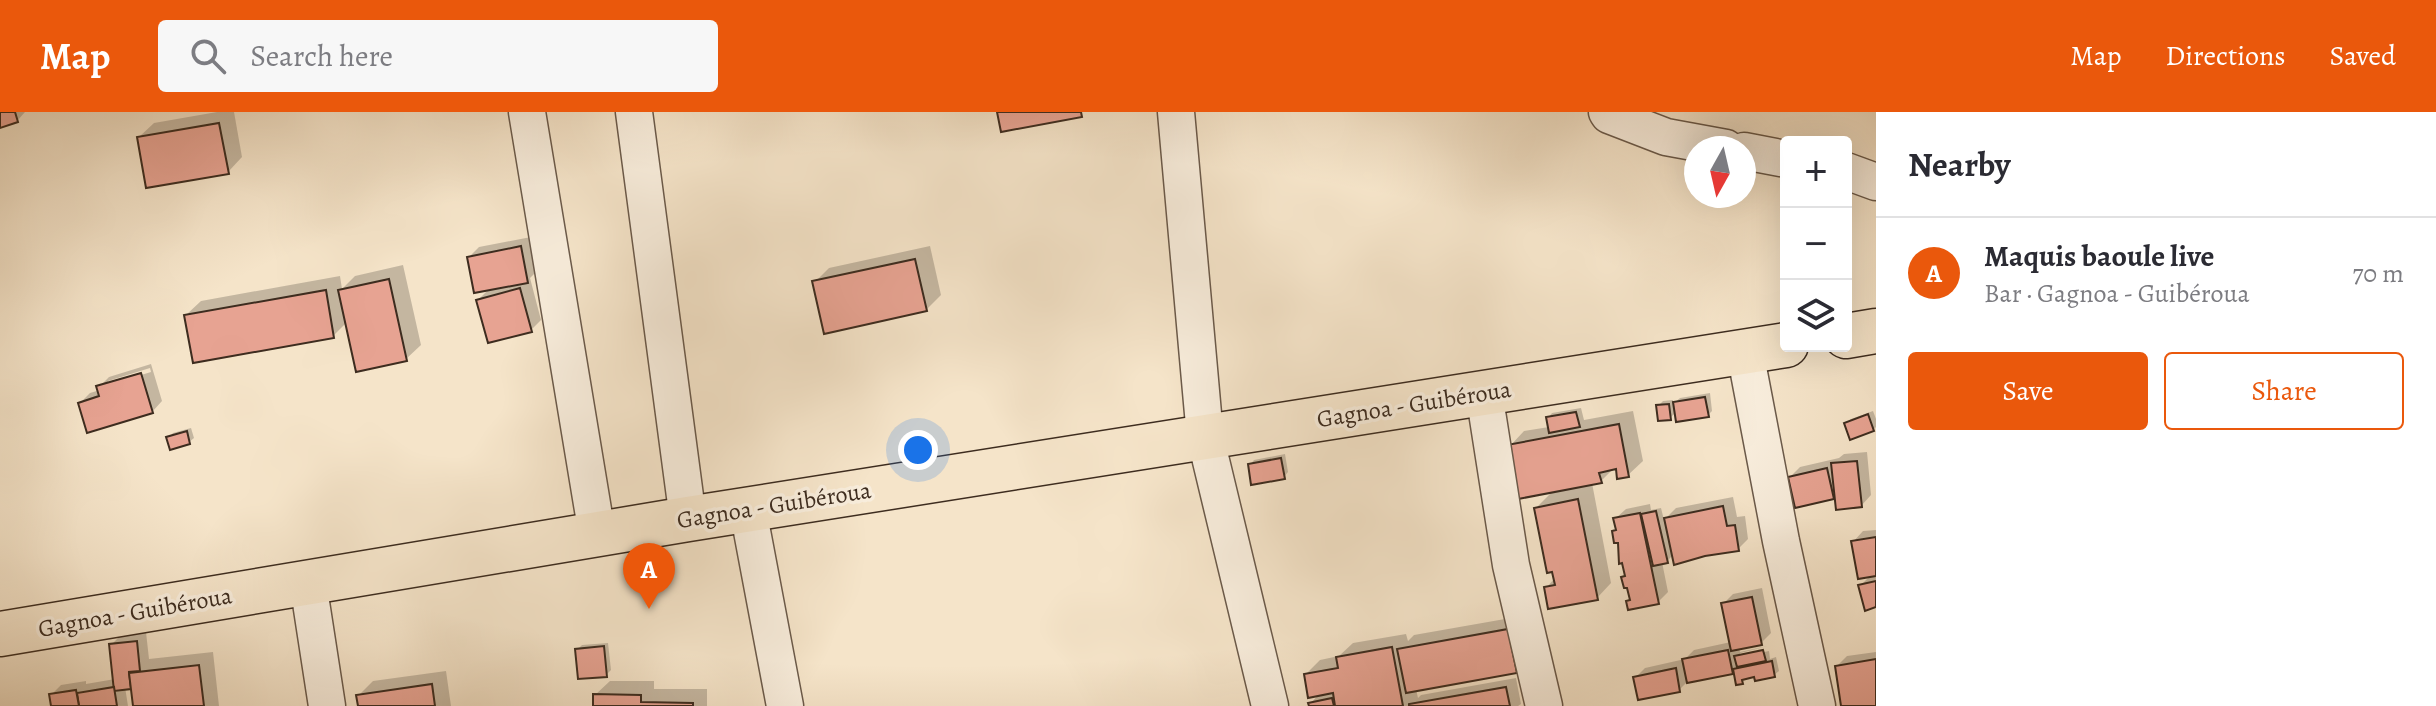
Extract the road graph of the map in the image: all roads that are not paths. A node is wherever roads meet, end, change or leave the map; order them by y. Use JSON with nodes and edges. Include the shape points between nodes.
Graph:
{"nodes":[{"id":1,"x":527,"y":112,"type":"edge"},
{"id":2,"x":634,"y":112,"type":"edge"},
{"id":3,"x":1176,"y":112,"type":"edge"},
{"id":4,"x":1607,"y":112,"type":"edge"},
{"id":5,"x":1684,"y":140,"type":"edge"},
{"id":6,"x":1756,"y":153,"type":"edge"},
{"id":7,"x":1780,"y":158,"type":"edge"},
{"id":8,"x":1852,"y":173,"type":"edge"},
{"id":9,"x":1876,"y":182,"type":"edge"},
{"id":10,"x":1876,"y":331,"type":"edge"},
{"id":11,"x":1852,"y":335,"type":"edge"},
{"id":12,"x":1765,"y":349,"type":"edge"},
{"id":13,"x":1484,"y":393,"type":"junction"},
{"id":14,"x":1205,"y":436,"type":"junction"},
{"id":15,"x":748,"y":510,"type":"junction"},
{"id":16,"x":688,"y":519,"type":"junction"},
{"id":17,"x":597,"y":534,"type":"junction"},
{"id":18,"x":308,"y":583,"type":"junction"},
{"id":19,"x":0,"y":634,"type":"edge"},
{"id":20,"x":327,"y":706,"type":"edge"},
{"id":21,"x":785,"y":706,"type":"edge"},
{"id":22,"x":1270,"y":706,"type":"edge"},
{"id":23,"x":1544,"y":706,"type":"edge"},
{"id":24,"x":1817,"y":706,"type":"edge"}],
"edges":[{"from":1,"to":17,"type":"street"},
{"from":2,"to":16,"type":"street"},
{"from":3,"to":14,"type":"street"},
{"from":4,"to":5,"type":"street"},
{"from":6,"to":7,"type":"street"},
{"from":8,"to":9,"type":"street"},
{"from":10,"to":11,"type":"main road"},
{"from":12,"to":13,"type":"main road","name":"Gagnoa - Guibéroua"},
{"from":12,"to":24,"type":"street","via":[[1781,541]]},
{"from":13,"to":14,"type":"main road","name":"Gagnoa - Guibéroua"},
{"from":13,"to":23,"type":"street","via":[[1511,565]]},
{"from":14,"to":15,"type":"main road","name":"Gagnoa - Guibéroua"},
{"from":14,"to":22,"type":"street"},
{"from":15,"to":16,"type":"main road","name":"Gagnoa - Guibéroua"},
{"from":15,"to":21,"type":"street"},
{"from":16,"to":17,"type":"main road","name":"Gagnoa - Guibéroua"},
{"from":17,"to":18,"type":"main road","name":"Gagnoa - Guibéroua"},
{"from":18,"to":19,"type":"main road","name":"Gagnoa - Guibéroua"},
{"from":18,"to":20,"type":"street"}]}
